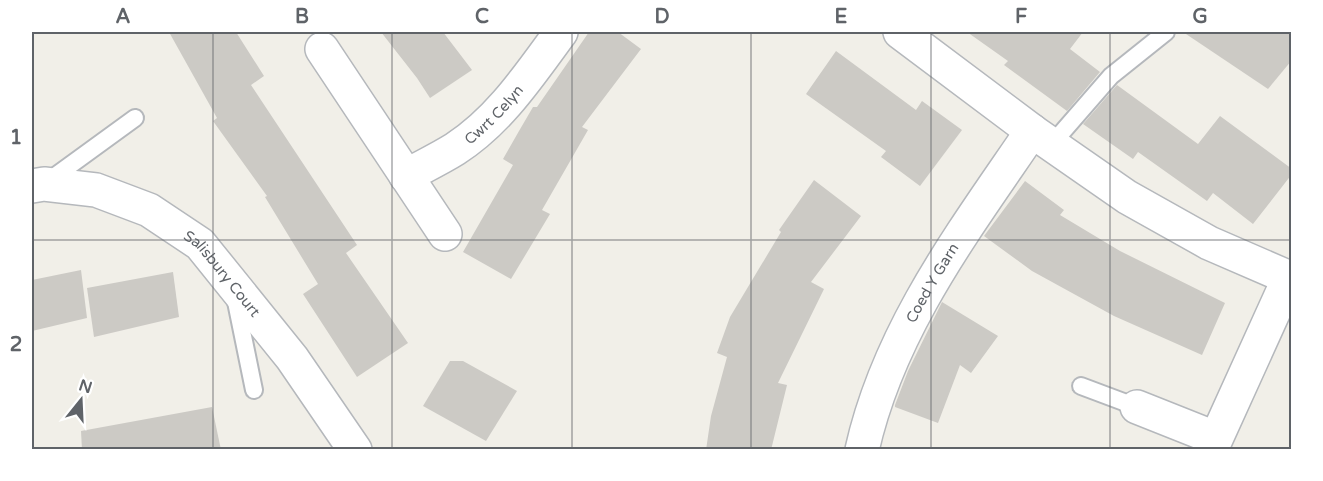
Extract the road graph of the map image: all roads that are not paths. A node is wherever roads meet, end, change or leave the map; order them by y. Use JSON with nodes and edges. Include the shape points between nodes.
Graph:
{"nodes":[{"id":1,"x":561,"y":32,"type":"edge"},
{"id":2,"x":900,"y":32,"type":"edge"},
{"id":3,"x":1166,"y":32,"type":"edge"},
{"id":4,"x":322,"y":49,"type":"dead end"},
{"id":5,"x":135,"y":118,"type":"dead end"},
{"id":6,"x":1041,"y":138,"type":"junction"},
{"id":7,"x":406,"y":176,"type":"junction"},
{"id":8,"x":38,"y":185,"type":"edge"},
{"id":9,"x":445,"y":234,"type":"dead end"},
{"id":10,"x":1290,"y":278,"type":"edge"},
{"id":11,"x":232,"y":284,"type":"junction"},
{"id":12,"x":1081,"y":386,"type":"dead end"},
{"id":13,"x":254,"y":390,"type":"dead end"},
{"id":14,"x":1137,"y":407,"type":"joint"},
{"id":15,"x":1213,"y":444,"type":"edge"},
{"id":16,"x":355,"y":450,"type":"edge"},
{"id":17,"x":862,"y":450,"type":"edge"}],
"edges":[{"from":1,"to":7,"type":"street","name":"Cwrt Celyn","via":[[497,113],[455,148]]},
{"from":2,"to":6,"type":"street"},
{"from":3,"to":6,"type":"lane"},
{"from":4,"to":7,"type":"street"},
{"from":5,"to":8,"type":"lane"},
{"from":6,"to":10,"type":"street","via":[[1127,197],[1209,243]]},
{"from":6,"to":17,"type":"street","name":"Coed Y Garn","via":[[933,279],[889,364]]},
{"from":7,"to":9,"type":"street"},
{"from":8,"to":11,"type":"street","name":"Salisbury Court","via":[[96,190],[149,210],[200,244]]},
{"from":10,"to":15,"type":"street"},
{"from":11,"to":13,"type":"lane"},
{"from":11,"to":16,"type":"street","name":"Salisbury Court","via":[[292,358]]},
{"from":12,"to":14,"type":"lane"},
{"from":14,"to":15,"type":"street"}]}
